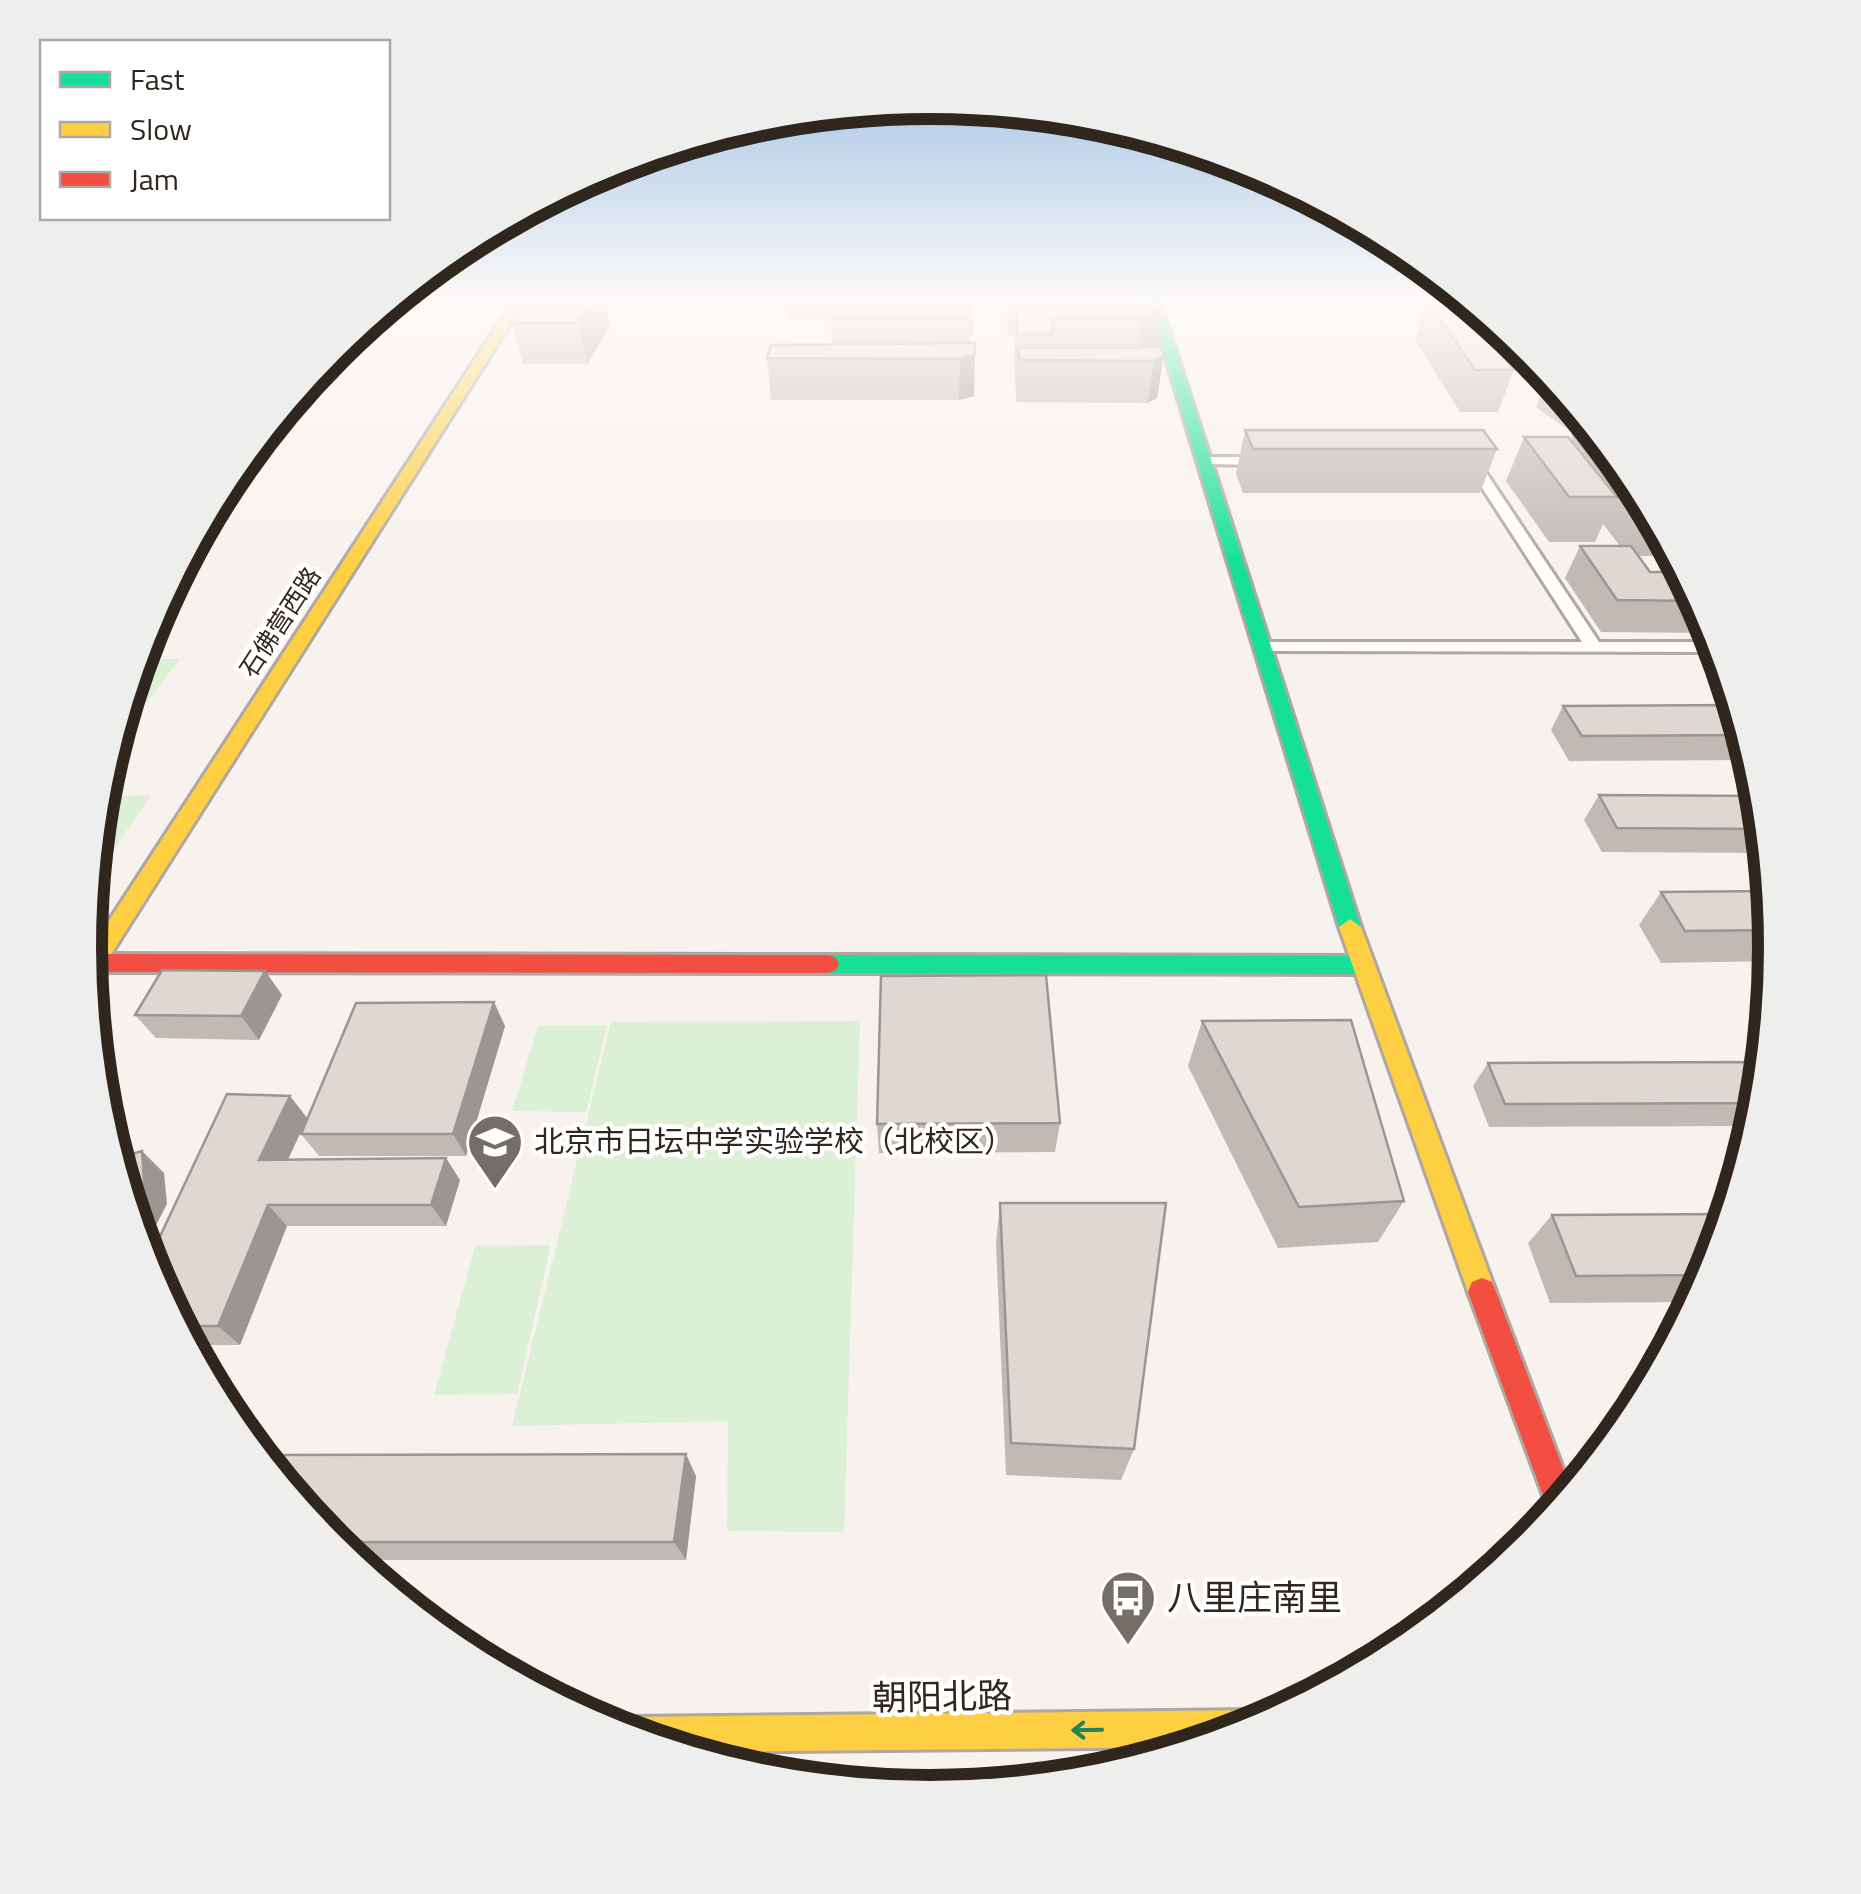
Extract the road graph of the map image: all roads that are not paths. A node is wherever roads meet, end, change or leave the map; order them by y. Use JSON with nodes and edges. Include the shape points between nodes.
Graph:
{"nodes":[{"id":1,"x":462,"y":389,"type":"edge"},
{"id":2,"x":1183,"y":389,"type":"edge"},
{"id":3,"x":1206,"y":460,"type":"junction"},
{"id":4,"x":1282,"y":461,"type":"edge"},
{"id":5,"x":1453,"y":462,"type":"edge"},
{"id":6,"x":1593,"y":646,"type":"junction"},
{"id":7,"x":1264,"y":647,"type":"junction"},
{"id":8,"x":1702,"y":647,"type":"edge"},
{"id":9,"x":102,"y":951,"type":"edge"},
{"id":10,"x":1362,"y":964,"type":"junction"},
{"id":11,"x":103,"y":968,"type":"edge"},
{"id":12,"x":1555,"y":1490,"type":"edge"},
{"id":13,"x":1203,"y":1729,"type":"edge"},
{"id":14,"x":675,"y":1734,"type":"edge"}],
"edges":[{"from":1,"to":9,"type":"street","name":"石佛营西路"},
{"from":2,"to":3,"type":"street"},
{"from":3,"to":4,"type":"street"},
{"from":3,"to":7,"type":"street"},
{"from":5,"to":6,"type":"street","via":[[1472,462]]},
{"from":6,"to":7,"type":"street"},
{"from":6,"to":8,"type":"street"},
{"from":7,"to":10,"type":"street"},
{"from":10,"to":11,"type":"street"},
{"from":10,"to":12,"type":"street"},
{"from":13,"to":14,"type":"street","name":"朝阳北路","one_way":true}]}
